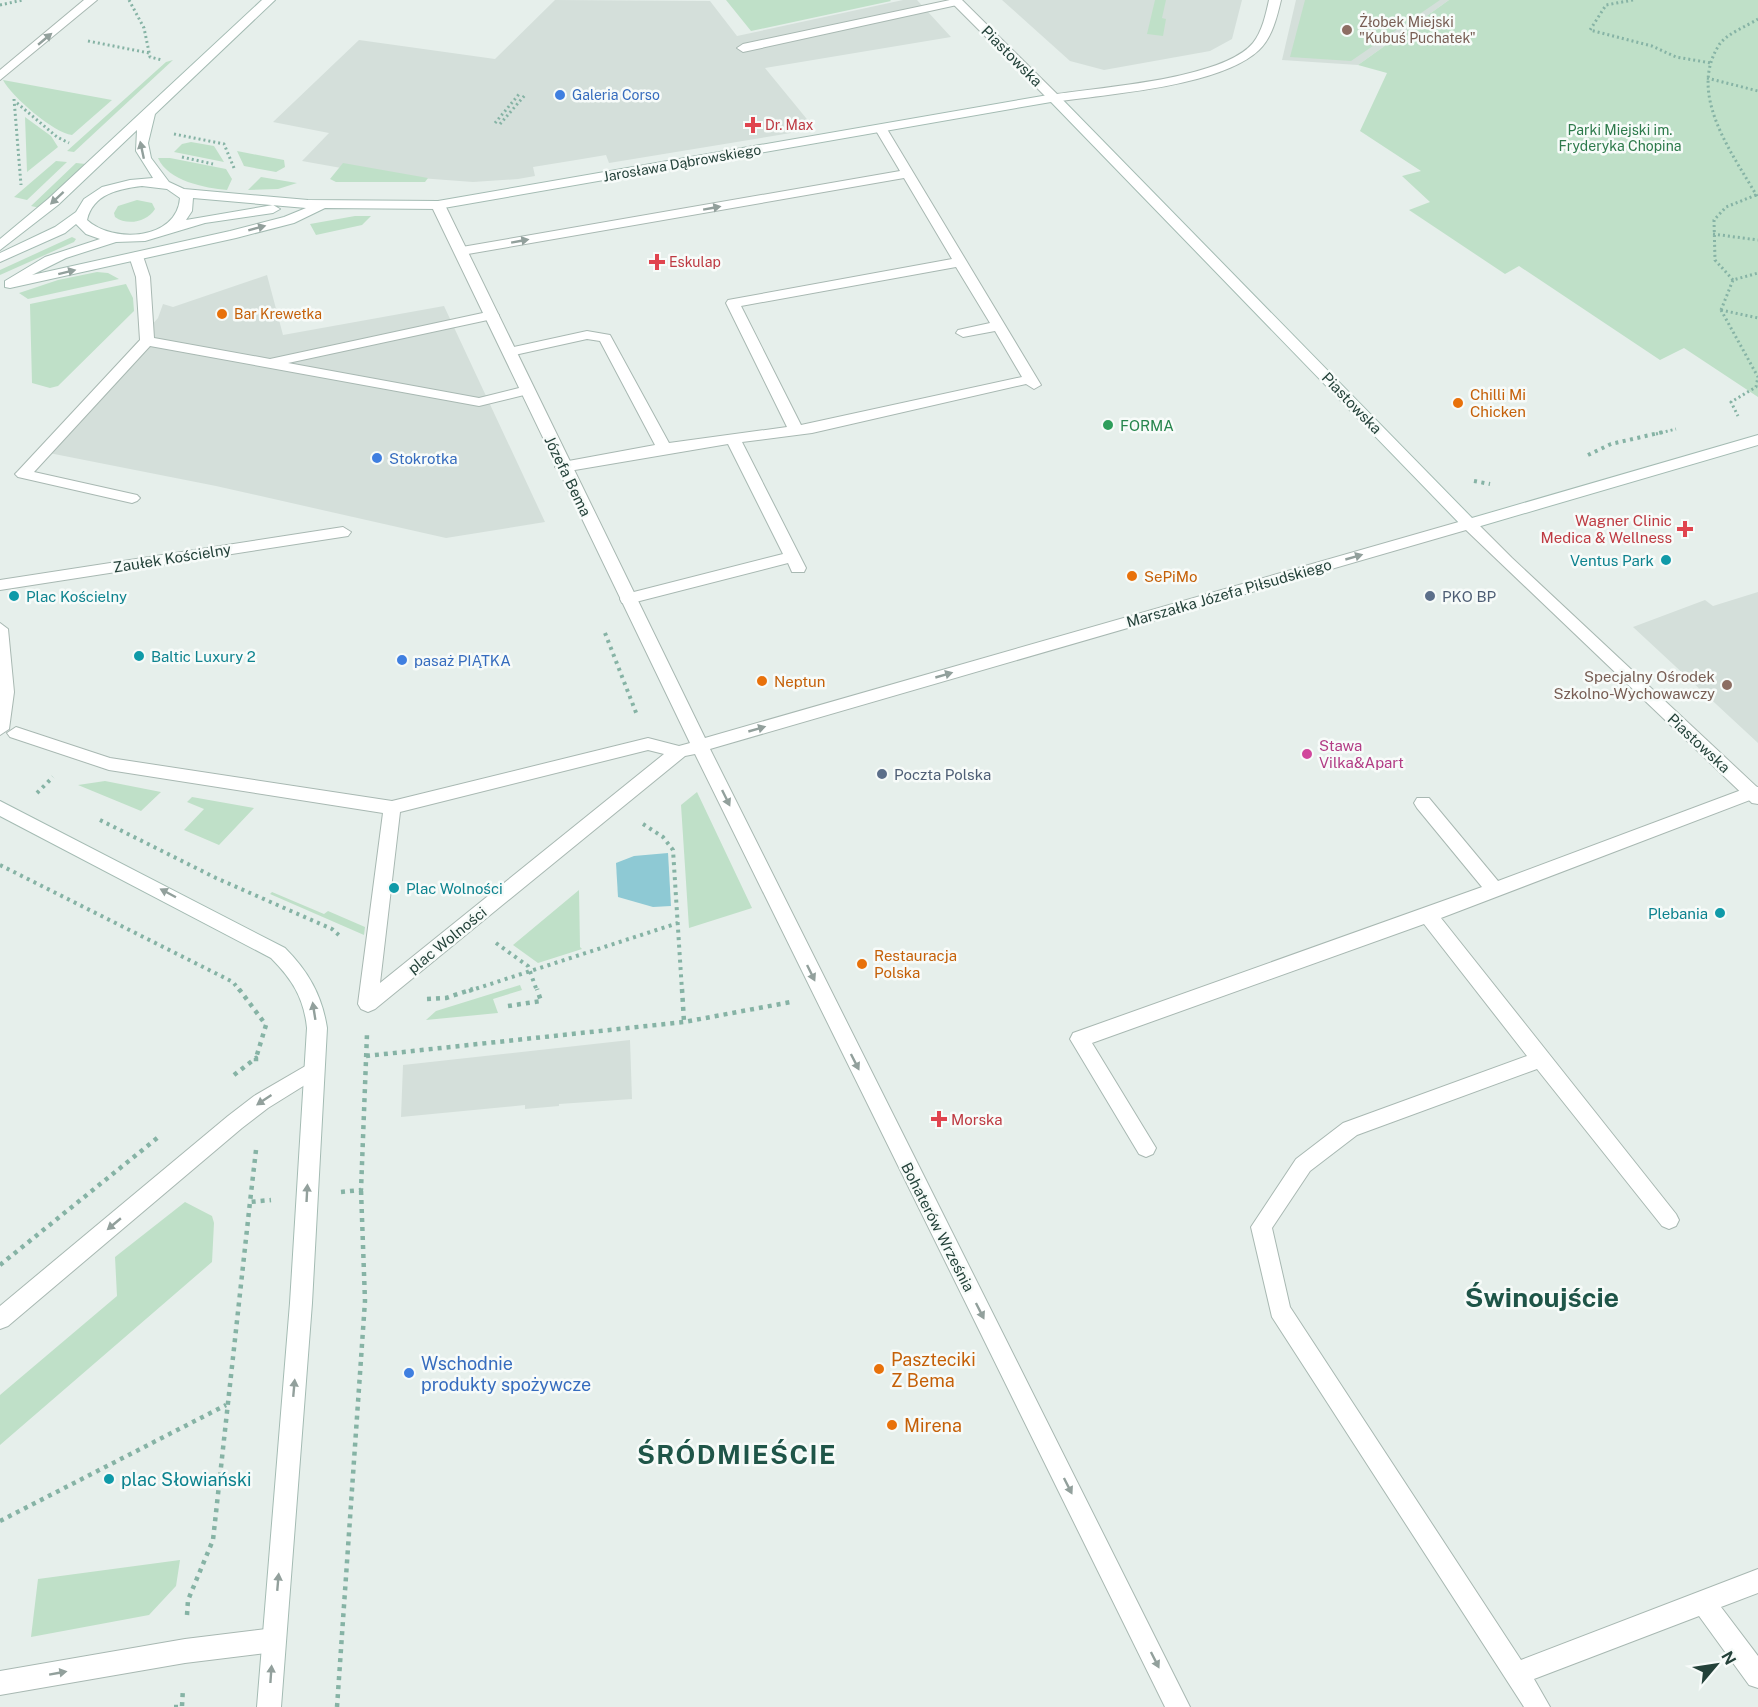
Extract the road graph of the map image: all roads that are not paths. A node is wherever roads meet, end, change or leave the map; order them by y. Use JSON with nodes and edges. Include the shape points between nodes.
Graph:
{"nodes":[{"id":1,"x":91,"y":0,"type":"edge"},
{"id":2,"x":269,"y":0,"type":"edge"},
{"id":3,"x":1275,"y":0,"type":"edge"},
{"id":4,"x":956,"y":1,"type":"edge"},
{"id":5,"x":744,"y":48,"type":"dead end"},
{"id":6,"x":0,"y":76,"type":"edge"},
{"id":7,"x":1054,"y":98,"type":"junction"},
{"id":8,"x":149,"y":111,"type":"junction"},
{"id":9,"x":881,"y":129,"type":"junction"},
{"id":10,"x":100,"y":158,"type":"junction"},
{"id":11,"x":907,"y":174,"type":"junction"},
{"id":12,"x":164,"y":184,"type":"junction"},
{"id":13,"x":183,"y":193,"type":"junction"},
{"id":14,"x":93,"y":198,"type":"junction"},
{"id":15,"x":308,"y":204,"type":"junction"},
{"id":16,"x":326,"y":204,"type":"junction"},
{"id":17,"x":438,"y":205,"type":"junction"},
{"id":18,"x":81,"y":214,"type":"junction"},
{"id":19,"x":164,"y":231,"type":"junction"},
{"id":20,"x":115,"y":240,"type":"junction"},
{"id":21,"x":0,"y":246,"type":"edge"},
{"id":22,"x":462,"y":251,"type":"junction"},
{"id":23,"x":136,"y":256,"type":"junction"},
{"id":24,"x":0,"y":258,"type":"edge"},
{"id":25,"x":959,"y":262,"type":"junction"},
{"id":26,"x":5,"y":286,"type":"edge"},
{"id":27,"x":492,"y":315,"type":"junction"},
{"id":28,"x":998,"y":326,"type":"junction"},
{"id":29,"x":963,"y":333,"type":"dead end"},
{"id":30,"x":147,"y":341,"type":"junction"},
{"id":31,"x":510,"y":352,"type":"junction"},
{"id":32,"x":266,"y":363,"type":"junction"},
{"id":33,"x":527,"y":390,"type":"junction"},
{"id":34,"x":796,"y":430,"type":"junction"},
{"id":35,"x":733,"y":439,"type":"junction"},
{"id":36,"x":1758,"y":440,"type":"edge"},
{"id":37,"x":664,"y":448,"type":"junction"},
{"id":38,"x":563,"y":467,"type":"junction"},
{"id":39,"x":132,"y":498,"type":"dead end"},
{"id":40,"x":1469,"y":524,"type":"junction"},
{"id":41,"x":343,"y":532,"type":"dead end"},
{"id":42,"x":0,"y":585,"type":"edge"},
{"id":43,"x":628,"y":599,"type":"junction"},
{"id":44,"x":0,"y":629,"type":"edge"},
{"id":45,"x":8,"y":731,"type":"edge"},
{"id":46,"x":701,"y":745,"type":"junction"},
{"id":47,"x":679,"y":752,"type":"junction"},
{"id":48,"x":1755,"y":795,"type":"edge"},
{"id":49,"x":1423,"y":803,"type":"dead end"},
{"id":50,"x":0,"y":808,"type":"edge"},
{"id":51,"x":392,"y":808,"type":"junction"},
{"id":52,"x":1495,"y":890,"type":"junction"},
{"id":53,"x":1428,"y":915,"type":"junction"},
{"id":54,"x":1541,"y":1059,"type":"junction"},
{"id":55,"x":314,"y":1069,"type":"junction"},
{"id":56,"x":1146,"y":1148,"type":"dead end"},
{"id":57,"x":1669,"y":1220,"type":"dead end"},
{"id":58,"x":0,"y":1319,"type":"edge"},
{"id":59,"x":1758,"y":1581,"type":"edge"},
{"id":60,"x":1703,"y":1602,"type":"junction"},
{"id":61,"x":274,"y":1640,"type":"junction"},
{"id":62,"x":1516,"y":1674,"type":"junction"},
{"id":63,"x":1758,"y":1676,"type":"edge"},
{"id":64,"x":0,"y":1683,"type":"edge"},
{"id":65,"x":268,"y":1707,"type":"edge"},
{"id":66,"x":1178,"y":1707,"type":"edge"},
{"id":67,"x":1538,"y":1707,"type":"edge"}],
"edges":[{"from":6,"to":1,"type":"street","one_way":true},
{"from":2,"to":8,"type":"street"},
{"from":3,"to":7,"type":"street","name":"Jarosława Dąbrowskiego","via":[[1256,47],[1236,63],[1196,75]]},
{"from":4,"to":5,"type":"street"},
{"from":4,"to":7,"type":"street","name":"Piastowska"},
{"from":7,"to":9,"type":"street","name":"Jarosława Dąbrowskiego"},
{"from":7,"to":40,"type":"street","name":"Piastowska"},
{"from":8,"to":10,"type":"street"},
{"from":12,"to":8,"type":"street","one_way":true,"via":[[141,156],[140,137]]},
{"from":9,"to":11,"type":"street"},
{"from":9,"to":17,"type":"street","name":"Jarosława Dąbrowskiego"},
{"from":10,"to":14,"type":"street","via":[[99,183]]},
{"from":10,"to":21,"type":"street","one_way":true},
{"from":22,"to":11,"type":"street","one_way":true},
{"from":11,"to":25,"type":"street"},
{"from":12,"to":13,"type":"street"},
{"from":12,"to":14,"type":"street","via":[[126,184]]},
{"from":13,"to":15,"type":"street","name":"Jarosława Dąbrowskiego"},
{"from":13,"to":19,"type":"street","via":[[187,211]]},
{"from":14,"to":18,"type":"street"},
{"from":15,"to":16,"type":"street","name":"Jarosława Dąbrowskiego"},
{"from":15,"to":19,"type":"street","name":"Jarosława Dąbrowskiego","via":[[203,219]]},
{"from":16,"to":17,"type":"street","name":"Jarosława Dąbrowskiego"},
{"from":23,"to":16,"type":"street","one_way":true,"via":[[289,220]]},
{"from":17,"to":22,"type":"street","name":"Józefa Bema"},
{"from":18,"to":20,"type":"street","via":[[80,221],[92,234]]},
{"from":18,"to":24,"type":"street","via":[[60,230]]},
{"from":19,"to":20,"type":"street","name":"Jarosława Dąbrowskiego"},
{"from":20,"to":26,"type":"street","name":"Jarosława Dąbrowskiego","via":[[89,244],[42,262]]},
{"from":22,"to":27,"type":"street","name":"Józefa Bema"},
{"from":26,"to":23,"type":"street","one_way":true},
{"from":23,"to":30,"type":"street","via":[[143,277]]},
{"from":25,"to":28,"type":"street"},
{"from":25,"to":34,"type":"street","via":[[733,303]]},
{"from":27,"to":31,"type":"street","name":"Józefa Bema"},
{"from":27,"to":32,"type":"street"},
{"from":28,"to":29,"type":"street"},
{"from":28,"to":34,"type":"street","via":[[1032,382]]},
{"from":30,"to":32,"type":"street"},
{"from":30,"to":39,"type":"street","via":[[22,474]]},
{"from":31,"to":33,"type":"street","name":"Józefa Bema"},
{"from":31,"to":37,"type":"street","via":[[587,335],[605,338]]},
{"from":32,"to":33,"type":"street","via":[[479,402]]},
{"from":33,"to":38,"type":"street","name":"Józefa Bema"},
{"from":34,"to":35,"type":"street"},
{"from":35,"to":37,"type":"street"},
{"from":35,"to":43,"type":"street","via":[[795,563]]},
{"from":36,"to":40,"type":"street","name":"Marszałka Józefa Piłsudskiego"},
{"from":37,"to":38,"type":"street"},
{"from":38,"to":43,"type":"street","name":"Józefa Bema"},
{"from":46,"to":40,"type":"street","name":"Marszałka Józefa Piłsudskiego","one_way":true},
{"from":40,"to":48,"type":"street","name":"Piastowska"},
{"from":41,"to":42,"type":"street","name":"Zaułek Kościelny"},
{"from":43,"to":46,"type":"street","name":"Józefa Bema"},
{"from":44,"to":45,"type":"street"},
{"from":45,"to":51,"type":"street","via":[[109,764]]},
{"from":46,"to":47,"type":"street"},
{"from":46,"to":66,"type":"street","name":"Bohaterów Września","one_way":true},
{"from":47,"to":51,"type":"street","via":[[648,744]]},
{"from":47,"to":51,"type":"street","name":"plac Wolności","via":[[368,1004]]},
{"from":48,"to":52,"type":"street"},
{"from":49,"to":52,"type":"street"},
{"from":55,"to":50,"type":"street","one_way":true,"via":[[315,1005],[294,968],[278,953]]},
{"from":52,"to":53,"type":"street"},
{"from":53,"to":54,"type":"street"},
{"from":53,"to":56,"type":"street","via":[[1080,1039]]},
{"from":54,"to":57,"type":"street"},
{"from":54,"to":62,"type":"street","via":[[1350,1129],[1303,1165],[1261,1227],[1280,1310]]},
{"from":55,"to":58,"type":"street","one_way":true,"via":[[261,1102]]},
{"from":61,"to":55,"type":"street","one_way":true,"via":[[301,1303]]},
{"from":59,"to":60,"type":"street"},
{"from":60,"to":62,"type":"street"},
{"from":60,"to":63,"type":"street"},
{"from":64,"to":61,"type":"street","one_way":true},
{"from":65,"to":61,"type":"street","one_way":true},
{"from":62,"to":67,"type":"street"}]}
